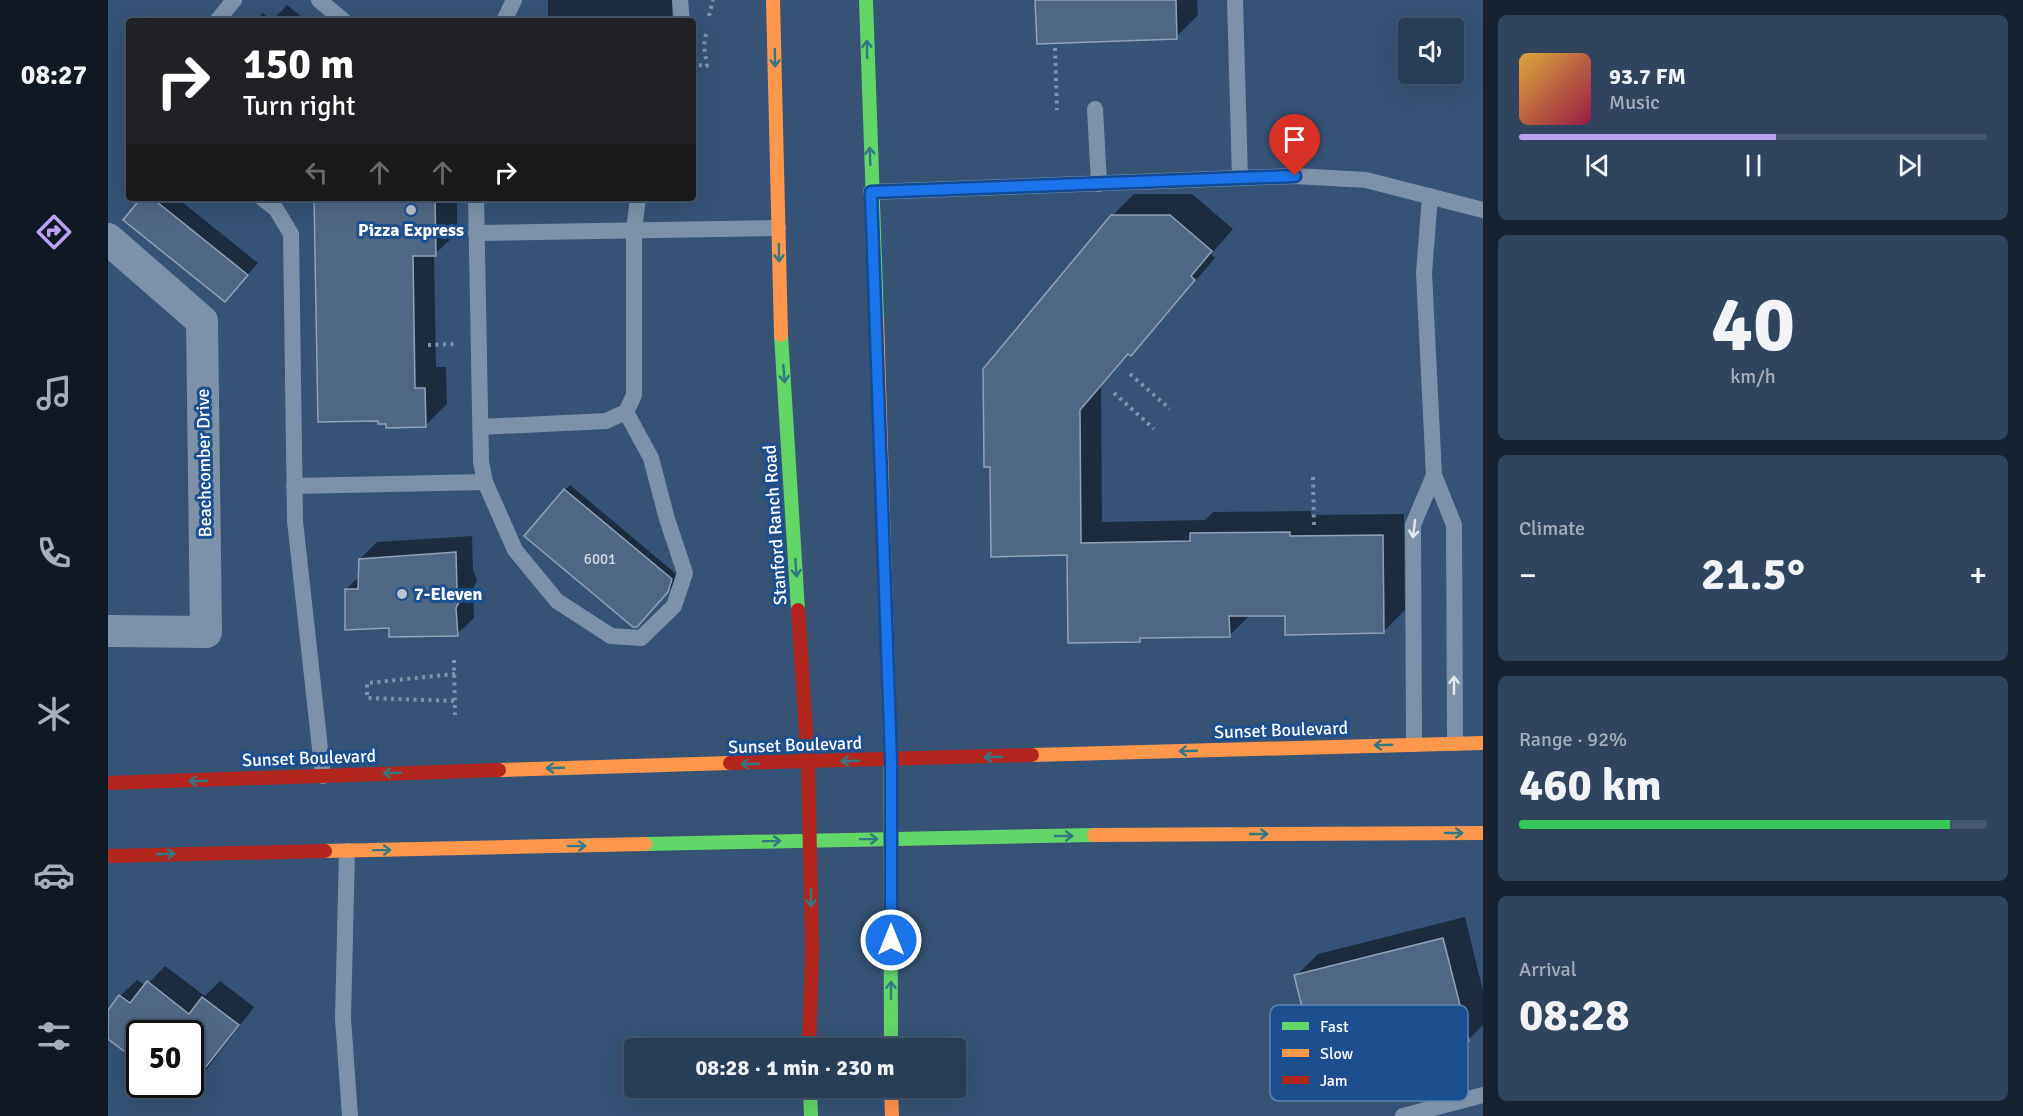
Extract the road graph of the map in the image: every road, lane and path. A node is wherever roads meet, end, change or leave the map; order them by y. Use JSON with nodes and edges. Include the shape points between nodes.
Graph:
{"nodes":[{"id":1,"x":234,"y":0,"type":"edge"},
{"id":2,"x":319,"y":0,"type":"edge"},
{"id":3,"x":514,"y":0,"type":"edge"},
{"id":4,"x":680,"y":0,"type":"edge"},
{"id":5,"x":714,"y":0,"type":"edge"},
{"id":6,"x":773,"y":0,"type":"edge"},
{"id":7,"x":866,"y":0,"type":"edge"},
{"id":8,"x":1235,"y":0,"type":"edge"},
{"id":9,"x":219,"y":18,"type":"edge"},
{"id":10,"x":340,"y":18,"type":"edge"},
{"id":11,"x":505,"y":18,"type":"edge"},
{"id":12,"x":682,"y":18,"type":"edge"},
{"id":13,"x":1055,"y":48,"type":"dead end"},
{"id":14,"x":699,"y":65,"type":"dead end"},
{"id":15,"x":1095,"y":109,"type":"dead end"},
{"id":16,"x":1057,"y":110,"type":"dead end"},
{"id":17,"x":1240,"y":178,"type":"junction"},
{"id":18,"x":1099,"y":184,"type":"junction"},
{"id":19,"x":871,"y":192,"type":"junction"},
{"id":20,"x":1430,"y":196,"type":"junction"},
{"id":21,"x":266,"y":201,"type":"edge"},
{"id":22,"x":476,"y":201,"type":"edge"},
{"id":23,"x":638,"y":201,"type":"edge"},
{"id":24,"x":1483,"y":210,"type":"edge"},
{"id":25,"x":778,"y":228,"type":"junction"},
{"id":26,"x":634,"y":231,"type":"junction"},
{"id":27,"x":476,"y":233,"type":"junction"},
{"id":28,"x":108,"y":239,"type":"edge"},
{"id":29,"x":1130,"y":374,"type":"dead end"},
{"id":30,"x":1114,"y":393,"type":"dead end"},
{"id":31,"x":1170,"y":409,"type":"dead end"},
{"id":32,"x":626,"y":411,"type":"junction"},
{"id":33,"x":481,"y":427,"type":"junction"},
{"id":34,"x":1154,"y":429,"type":"dead end"},
{"id":35,"x":1434,"y":475,"type":"junction"},
{"id":36,"x":1314,"y":477,"type":"dead end"},
{"id":37,"x":485,"y":482,"type":"junction"},
{"id":38,"x":294,"y":486,"type":"junction"},
{"id":39,"x":1314,"y":526,"type":"dead end"},
{"id":40,"x":108,"y":631,"type":"edge"},
{"id":41,"x":454,"y":660,"type":"dead end"},
{"id":42,"x":455,"y":674,"type":"junction"},
{"id":43,"x":455,"y":701,"type":"junction"},
{"id":44,"x":456,"y":715,"type":"dead end"},
{"id":45,"x":1483,"y":742,"type":"edge"},
{"id":46,"x":1455,"y":743,"type":"junction"},
{"id":47,"x":1414,"y":744,"type":"junction"},
{"id":48,"x":891,"y":760,"type":"junction"},
{"id":49,"x":808,"y":762,"type":"junction"},
{"id":50,"x":323,"y":776,"type":"junction"},
{"id":51,"x":108,"y":783,"type":"edge"},
{"id":52,"x":1483,"y":833,"type":"edge"},
{"id":53,"x":891,"y":838,"type":"junction"},
{"id":54,"x":810,"y":840,"type":"junction"},
{"id":55,"x":347,"y":851,"type":"junction"},
{"id":56,"x":108,"y":856,"type":"edge"},
{"id":57,"x":809,"y":1038,"type":"edge"},
{"id":58,"x":891,"y":1038,"type":"edge"},
{"id":59,"x":1483,"y":1095,"type":"edge"},
{"id":60,"x":810,"y":1098,"type":"edge"},
{"id":61,"x":891,"y":1098,"type":"edge"},
{"id":62,"x":1468,"y":1099,"type":"edge"},
{"id":63,"x":1460,"y":1101,"type":"edge"},
{"id":64,"x":350,"y":1116,"type":"edge"},
{"id":65,"x":811,"y":1116,"type":"edge"},
{"id":66,"x":892,"y":1116,"type":"edge"},
{"id":67,"x":1403,"y":1116,"type":"edge"}],
"edges":[{"from":1,"to":9,"type":"lane"},
{"from":2,"to":10,"type":"lane"},
{"from":3,"to":11,"type":"lane"},
{"from":4,"to":12,"type":"lane"},
{"from":5,"to":14,"type":"path","via":[[704,46],[706,66]]},
{"from":6,"to":25,"type":"main road","name":"Stanford Ranch Road","one_way":true},
{"from":19,"to":7,"type":"main road","one_way":true},
{"from":8,"to":17,"type":"lane"},
{"from":13,"to":16,"type":"path"},
{"from":15,"to":18,"type":"lane"},
{"from":17,"to":18,"type":"lane"},
{"from":17,"to":20,"type":"lane","via":[[1366,180]]},
{"from":18,"to":19,"type":"lane"},
{"from":19,"to":48,"type":"main road"},
{"from":20,"to":24,"type":"lane"},
{"from":20,"to":35,"type":"lane","via":[[1424,273]]},
{"from":21,"to":38,"type":"lane","via":[[276,209],[291,234]]},
{"from":22,"to":27,"type":"lane"},
{"from":23,"to":26,"type":"lane"},
{"from":25,"to":26,"type":"lane"},
{"from":25,"to":49,"type":"main road","name":"Stanford Ranch Road","one_way":true},
{"from":26,"to":27,"type":"lane"},
{"from":26,"to":32,"type":"lane","via":[[634,395]]},
{"from":27,"to":33,"type":"lane"},
{"from":28,"to":40,"type":"street","name":"Beachcomber Drive","via":[[202,321],[206,632]]},
{"from":29,"to":31,"type":"path"},
{"from":30,"to":34,"type":"path"},
{"from":32,"to":33,"type":"lane","via":[[606,421]]},
{"from":32,"to":37,"type":"lane","via":[[651,458],[685,573],[674,606],[641,638],[611,636],[557,601],[515,550]]},
{"from":33,"to":37,"type":"lane"},
{"from":46,"to":35,"type":"lane","one_way":true,"via":[[1454,525]]},
{"from":35,"to":47,"type":"lane","one_way":true,"via":[[1413,525]]},
{"from":36,"to":39,"type":"path"},
{"from":37,"to":38,"type":"lane"},
{"from":38,"to":50,"type":"lane"},
{"from":41,"to":42,"type":"path"},
{"from":42,"to":43,"type":"path"},
{"from":42,"to":43,"type":"path","via":[[367,683],[367,698]]},
{"from":43,"to":44,"type":"path"},
{"from":45,"to":46,"type":"main road","name":"Sunset Boulevard"},
{"from":46,"to":47,"type":"main road","name":"Sunset Boulevard"},
{"from":47,"to":48,"type":"main road","name":"Sunset Boulevard","one_way":true},
{"from":48,"to":49,"type":"main road","name":"Sunset Boulevard","one_way":true},
{"from":48,"to":53,"type":"main road"},
{"from":49,"to":50,"type":"main road","name":"Sunset Boulevard","one_way":true},
{"from":49,"to":54,"type":"main road","name":"Stanford Ranch Road"},
{"from":50,"to":51,"type":"main road","name":"Sunset Boulevard","one_way":true},
{"from":53,"to":52,"type":"main road","one_way":true},
{"from":54,"to":53,"type":"main road","one_way":true},
{"from":58,"to":53,"type":"main road","one_way":true},
{"from":55,"to":54,"type":"main road","one_way":true},
{"from":54,"to":57,"type":"main road","name":"Stanford Ranch Road","one_way":true},
{"from":56,"to":55,"type":"main road","one_way":true},
{"from":55,"to":64,"type":"lane","via":[[343,1019]]},
{"from":59,"to":62,"type":"lane"},
{"from":60,"to":65,"type":"main road"},
{"from":61,"to":66,"type":"main road"},
{"from":63,"to":67,"type":"lane"}]}
